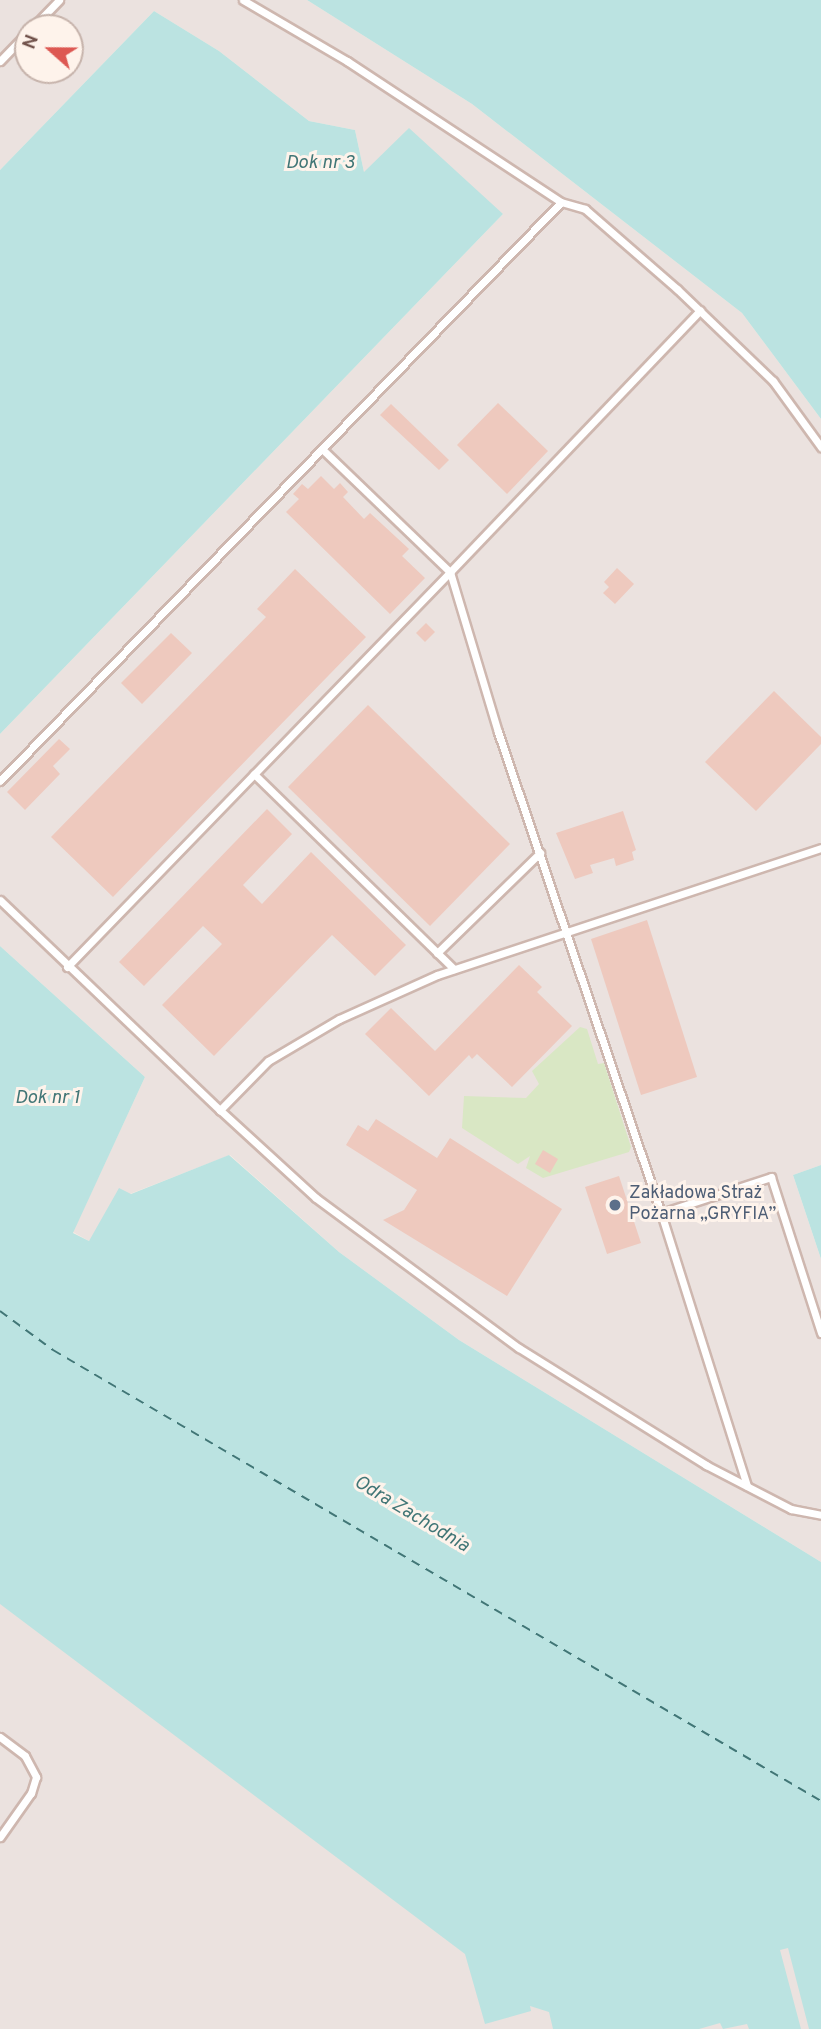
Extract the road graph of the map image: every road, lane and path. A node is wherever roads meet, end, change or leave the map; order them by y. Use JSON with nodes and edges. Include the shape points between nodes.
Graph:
{"nodes":[{"id":1,"x":59,"y":0,"type":"edge"},
{"id":2,"x":243,"y":0,"type":"edge"},
{"id":3,"x":46,"y":14,"type":"edge"},
{"id":4,"x":14,"y":46,"type":"edge"},
{"id":5,"x":0,"y":61,"type":"edge"},
{"id":6,"x":561,"y":202,"type":"junction"},
{"id":7,"x":700,"y":310,"type":"junction"},
{"id":8,"x":821,"y":447,"type":"edge"},
{"id":9,"x":322,"y":449,"type":"junction"},
{"id":10,"x":450,"y":572,"type":"junction"},
{"id":11,"x":254,"y":774,"type":"junction"},
{"id":12,"x":0,"y":781,"type":"edge"},
{"id":13,"x":821,"y":848,"type":"edge"},
{"id":14,"x":540,"y":853,"type":"junction"},
{"id":15,"x":0,"y":900,"type":"edge"},
{"id":16,"x":568,"y":932,"type":"junction"},
{"id":17,"x":437,"y":953,"type":"junction"},
{"id":18,"x":66,"y":967,"type":"junction"},
{"id":19,"x":454,"y":969,"type":"junction"},
{"id":20,"x":220,"y":1110,"type":"junction"},
{"id":21,"x":661,"y":1213,"type":"junction"},
{"id":22,"x":821,"y":1334,"type":"edge"},
{"id":23,"x":747,"y":1486,"type":"junction"},
{"id":24,"x":821,"y":1515,"type":"edge"},
{"id":25,"x":0,"y":1737,"type":"edge"},
{"id":26,"x":0,"y":1837,"type":"edge"}],
"edges":[{"from":1,"to":3,"type":"lane"},
{"from":2,"to":6,"type":"lane","via":[[347,61]]},
{"from":4,"to":5,"type":"lane"},
{"from":6,"to":7,"type":"lane","via":[[585,209]]},
{"from":6,"to":9,"type":"lane"},
{"from":7,"to":8,"type":"lane","via":[[773,381]]},
{"from":7,"to":10,"type":"lane"},
{"from":9,"to":10,"type":"lane"},
{"from":9,"to":12,"type":"lane"},
{"from":10,"to":11,"type":"lane"},
{"from":10,"to":14,"type":"lane"},
{"from":11,"to":17,"type":"lane"},
{"from":11,"to":18,"type":"lane"},
{"from":13,"to":16,"type":"lane"},
{"from":14,"to":16,"type":"lane"},
{"from":14,"to":17,"type":"lane"},
{"from":15,"to":18,"type":"lane"},
{"from":16,"to":19,"type":"lane"},
{"from":16,"to":21,"type":"lane"},
{"from":17,"to":19,"type":"lane"},
{"from":18,"to":20,"type":"lane"},
{"from":19,"to":20,"type":"lane","via":[[339,1019],[268,1060]]},
{"from":20,"to":23,"type":"lane","via":[[316,1199],[391,1257],[519,1348]]},
{"from":21,"to":22,"type":"lane","via":[[771,1177]]},
{"from":21,"to":23,"type":"lane"},
{"from":23,"to":24,"type":"lane","via":[[792,1509]]},
{"from":25,"to":26,"type":"lane","via":[[24,1756],[36,1777],[31,1793]]}]}
